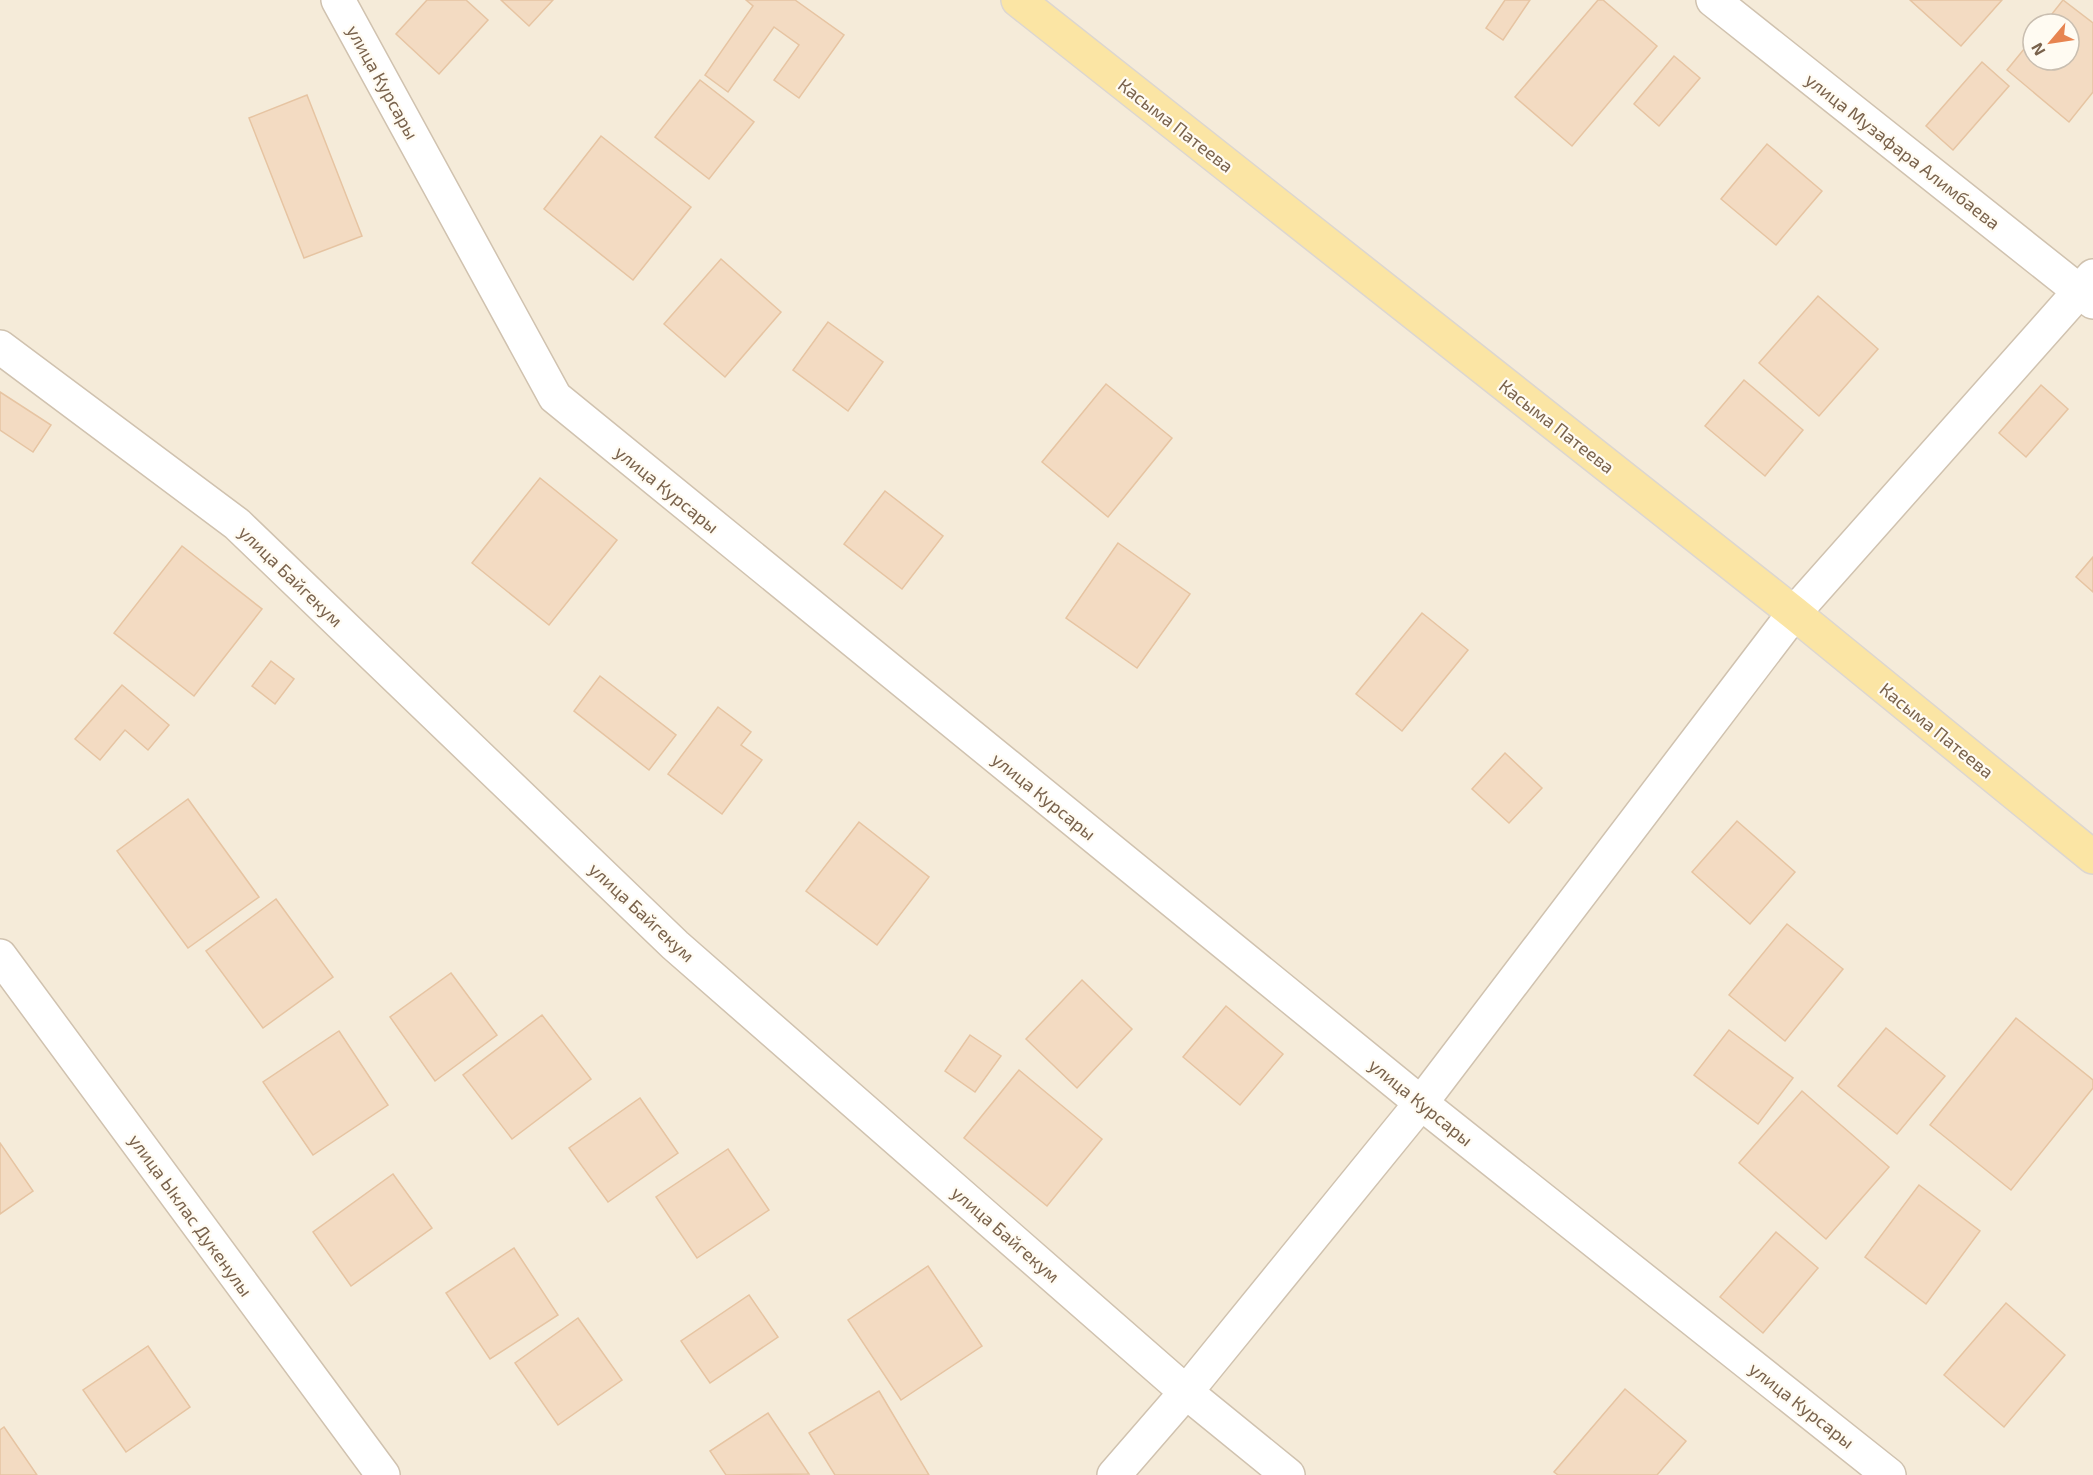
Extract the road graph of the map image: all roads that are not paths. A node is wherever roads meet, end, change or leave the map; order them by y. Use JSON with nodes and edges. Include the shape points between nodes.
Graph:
{"nodes":[{"id":1,"x":338,"y":0,"type":"edge"},
{"id":2,"x":1018,"y":0,"type":"edge"},
{"id":3,"x":1713,"y":0,"type":"edge"},
{"id":4,"x":2089,"y":290,"type":"edge"},
{"id":5,"x":0,"y":347,"type":"edge"},
{"id":6,"x":1794,"y":613,"type":"junction"},
{"id":7,"x":2093,"y":857,"type":"edge"},
{"id":8,"x":0,"y":956,"type":"edge"},
{"id":9,"x":1422,"y":1103,"type":"junction"},
{"id":10,"x":1186,"y":1392,"type":"junction"},
{"id":11,"x":383,"y":1475,"type":"edge"},
{"id":12,"x":1114,"y":1475,"type":"edge"},
{"id":13,"x":1288,"y":1475,"type":"edge"},
{"id":14,"x":1889,"y":1475,"type":"edge"}],
"edges":[{"from":1,"to":9,"type":"street","name":"улица Курсары","via":[[555,398]]},
{"from":2,"to":6,"type":"main road","name":"Касыма Патеева"},
{"from":3,"to":4,"type":"street","name":"улица Музафара Алимбаева"},
{"from":4,"to":6,"type":"street"},
{"from":5,"to":10,"type":"street","name":"улица Байгекум","via":[[237,524],[675,945]]},
{"from":6,"to":7,"type":"main road","name":"Касыма Патеева"},
{"from":6,"to":9,"type":"street"},
{"from":8,"to":11,"type":"street","name":"улица Ыклас Дукенулы"},
{"from":9,"to":10,"type":"street"},
{"from":9,"to":14,"type":"street","name":"улица Курсары"},
{"from":10,"to":12,"type":"street"},
{"from":10,"to":13,"type":"street","name":"улица Байгекум"}]}
